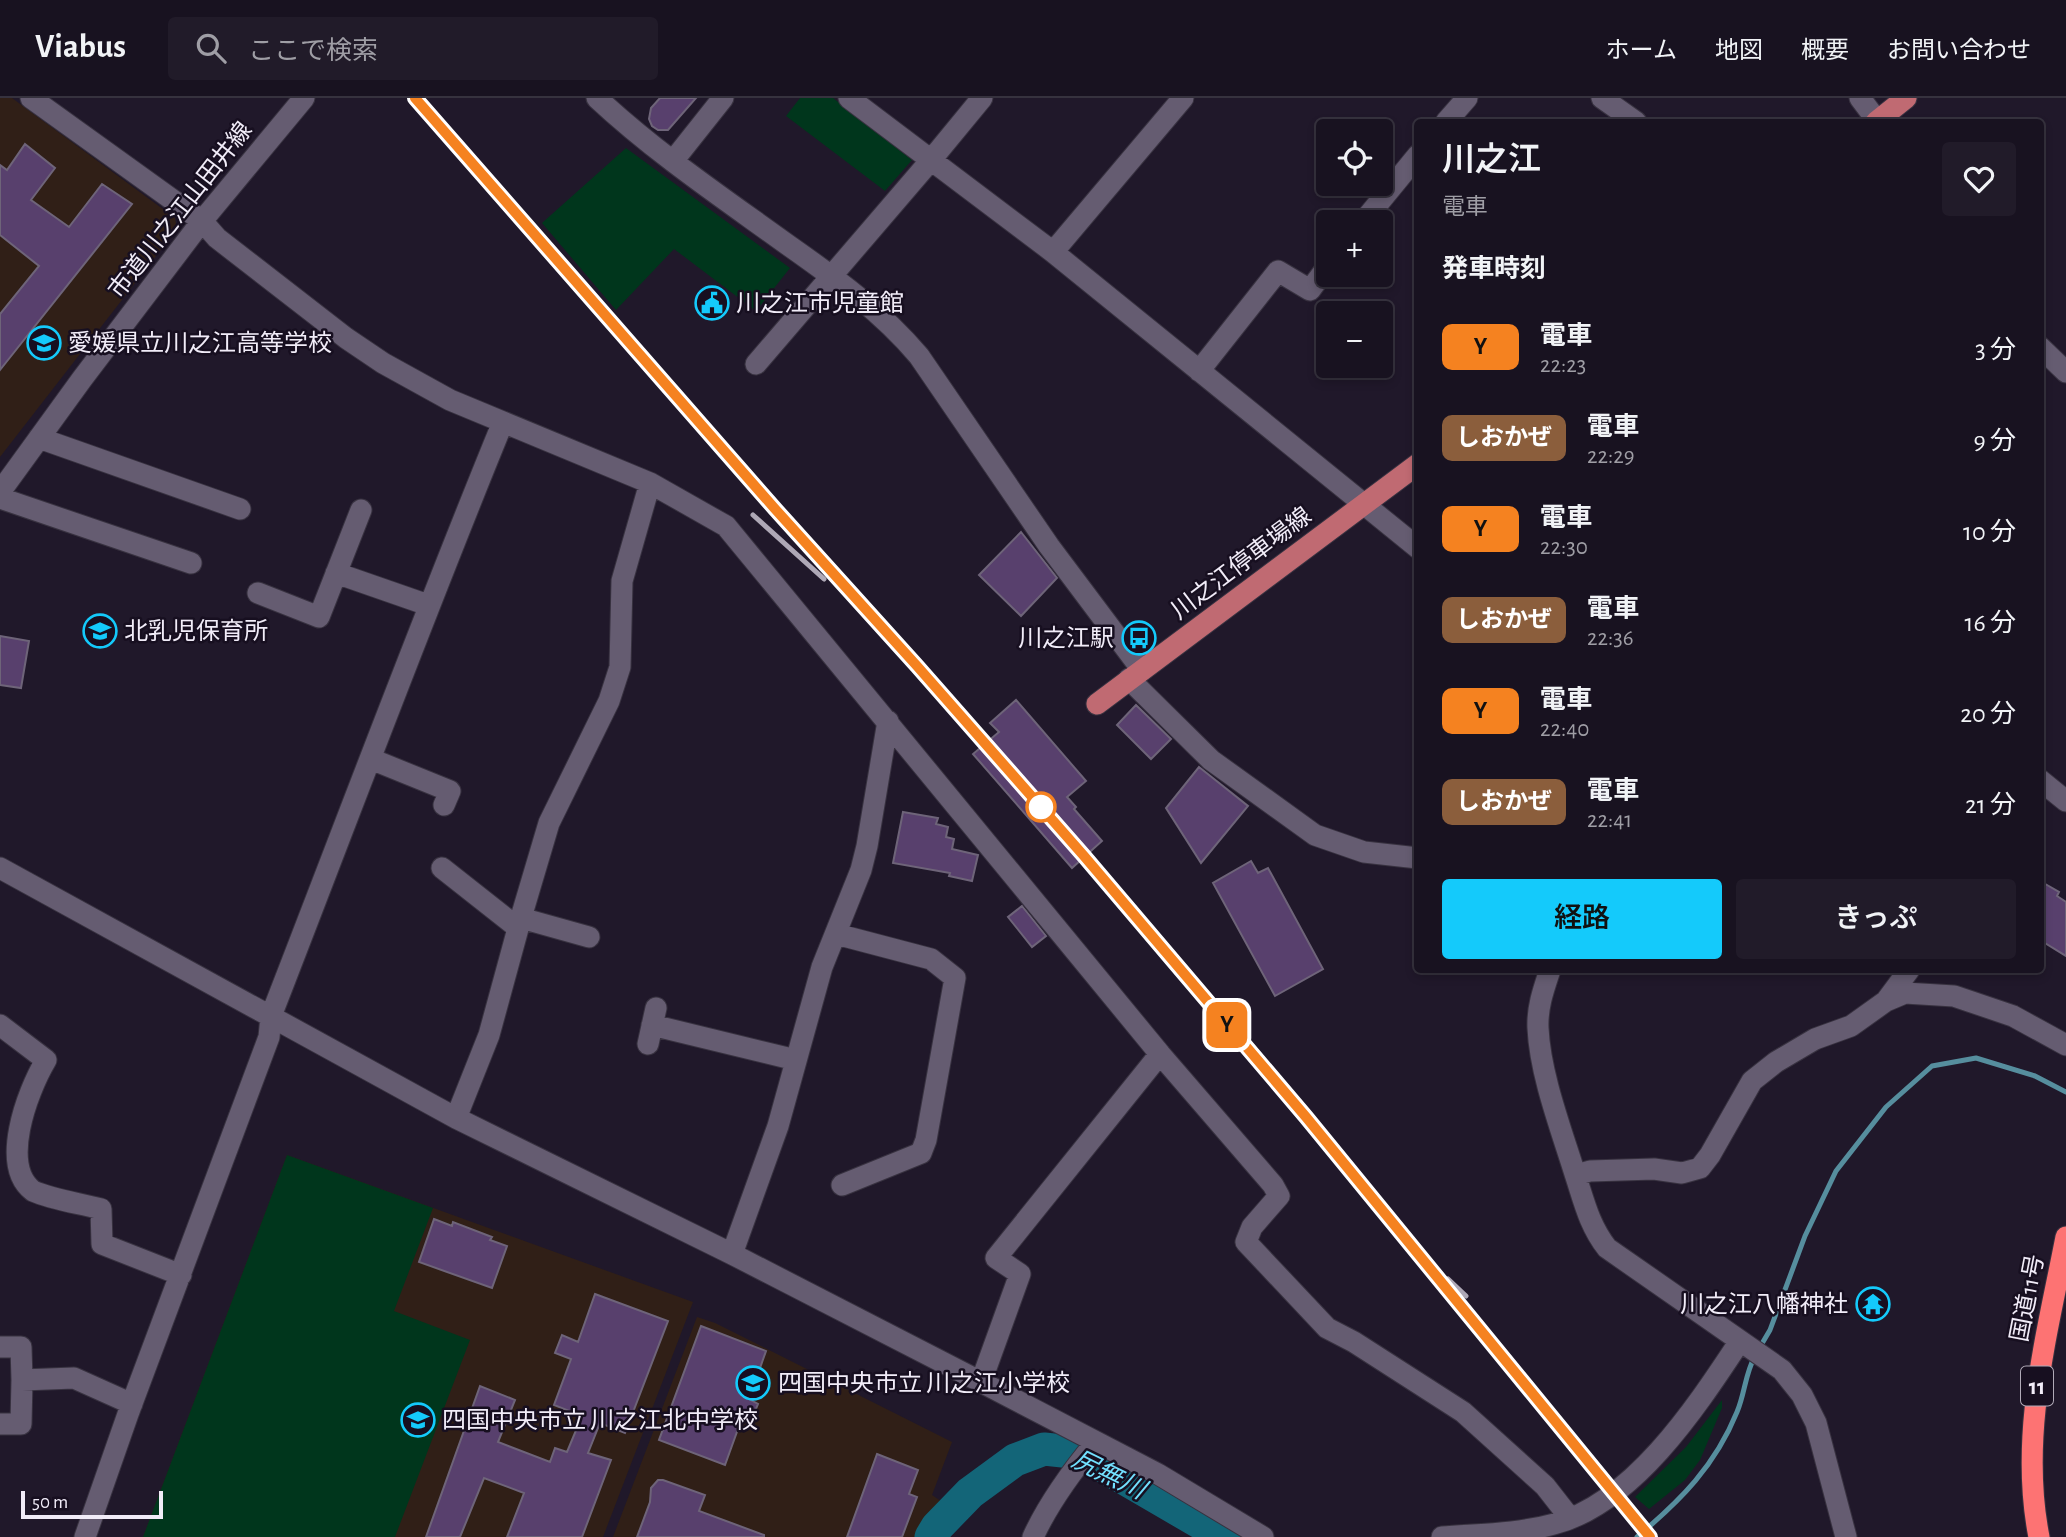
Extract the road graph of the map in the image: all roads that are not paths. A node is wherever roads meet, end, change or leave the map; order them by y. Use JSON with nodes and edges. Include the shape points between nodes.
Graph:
{"nodes":[{"id":1,"x":31,"y":98,"type":"edge"},
{"id":2,"x":304,"y":98,"type":"edge"},
{"id":3,"x":597,"y":98,"type":"edge"},
{"id":4,"x":723,"y":98,"type":"edge"},
{"id":5,"x":849,"y":98,"type":"edge"},
{"id":6,"x":982,"y":98,"type":"edge"},
{"id":7,"x":1183,"y":98,"type":"edge"},
{"id":8,"x":1467,"y":98,"type":"edge"},
{"id":9,"x":1602,"y":98,"type":"edge"},
{"id":10,"x":1860,"y":98,"type":"edge"},
{"id":11,"x":1906,"y":98,"type":"edge"},
{"id":12,"x":1449,"y":119,"type":"edge"},
{"id":13,"x":1632,"y":119,"type":"edge"},
{"id":14,"x":1875,"y":119,"type":"edge"},
{"id":15,"x":1881,"y":119,"type":"edge"},
{"id":16,"x":931,"y":160,"type":"junction"},
{"id":17,"x":1414,"y":160,"type":"edge"},
{"id":18,"x":673,"y":161,"type":"junction"},
{"id":19,"x":1373,"y":210,"type":"edge"},
{"id":20,"x":202,"y":222,"type":"junction"},
{"id":21,"x":1053,"y":252,"type":"junction"},
{"id":22,"x":833,"y":277,"type":"junction"},
{"id":23,"x":1316,"y":282,"type":"edge"},
{"id":24,"x":2044,"y":351,"type":"edge"},
{"id":25,"x":756,"y":364,"type":"dead end"},
{"id":26,"x":1199,"y":371,"type":"junction"},
{"id":27,"x":2066,"y":372,"type":"edge"},
{"id":28,"x":503,"y":422,"type":"junction"},
{"id":29,"x":39,"y":438,"type":"junction"},
{"id":30,"x":1414,"y":467,"type":"edge"},
{"id":31,"x":650,"y":483,"type":"junction"},
{"id":32,"x":0,"y":492,"type":"edge"},
{"id":33,"x":0,"y":498,"type":"edge"},
{"id":34,"x":1363,"y":505,"type":"junction"},
{"id":35,"x":240,"y":509,"type":"dead end"},
{"id":36,"x":361,"y":510,"type":"dead end"},
{"id":37,"x":1414,"y":545,"type":"edge"},
{"id":38,"x":191,"y":562,"type":"dead end"},
{"id":39,"x":336,"y":573,"type":"junction"},
{"id":40,"x":258,"y":593,"type":"dead end"},
{"id":41,"x":428,"y":605,"type":"junction"},
{"id":42,"x":1136,"y":674,"type":"junction"},
{"id":43,"x":1097,"y":704,"type":"dead end"},
{"id":44,"x":888,"y":721,"type":"junction"},
{"id":45,"x":371,"y":759,"type":"junction"},
{"id":46,"x":2044,"y":783,"type":"edge"},
{"id":47,"x":2066,"y":801,"type":"edge"},
{"id":48,"x":444,"y":805,"type":"dead end"},
{"id":49,"x":1414,"y":858,"type":"edge"},
{"id":50,"x":0,"y":868,"type":"edge"},
{"id":51,"x":442,"y":868,"type":"dead end"},
{"id":52,"x":519,"y":923,"type":"junction"},
{"id":53,"x":835,"y":934,"type":"junction"},
{"id":54,"x":589,"y":937,"type":"dead end"},
{"id":55,"x":1549,"y":973,"type":"edge"},
{"id":56,"x":1907,"y":973,"type":"edge"},
{"id":57,"x":1886,"y":1001,"type":"junction"},
{"id":58,"x":271,"y":1016,"type":"junction"},
{"id":59,"x":0,"y":1025,"type":"edge"},
{"id":60,"x":652,"y":1026,"type":"dead end"},
{"id":61,"x":2066,"y":1045,"type":"edge"},
{"id":62,"x":1160,"y":1054,"type":"junction"},
{"id":63,"x":796,"y":1060,"type":"junction"},
{"id":64,"x":456,"y":1118,"type":"junction"},
{"id":65,"x":1576,"y":1175,"type":"junction"},
{"id":66,"x":842,"y":1185,"type":"dead end"},
{"id":67,"x":2066,"y":1237,"type":"edge"},
{"id":68,"x":732,"y":1254,"type":"junction"},
{"id":69,"x":181,"y":1275,"type":"junction"},
{"id":70,"x":2060,"y":1305,"type":"edge"},
{"id":71,"x":1740,"y":1341,"type":"junction"},
{"id":72,"x":0,"y":1347,"type":"edge"},
{"id":73,"x":22,"y":1380,"type":"junction"},
{"id":74,"x":981,"y":1382,"type":"junction"},
{"id":75,"x":132,"y":1404,"type":"junction"},
{"id":76,"x":0,"y":1424,"type":"edge"},
{"id":77,"x":1096,"y":1442,"type":"junction"},
{"id":78,"x":1561,"y":1526,"type":"edge"},
{"id":79,"x":85,"y":1537,"type":"edge"},
{"id":80,"x":1032,"y":1537,"type":"edge"},
{"id":81,"x":1263,"y":1537,"type":"edge"},
{"id":82,"x":1442,"y":1537,"type":"edge"},
{"id":83,"x":1846,"y":1537,"type":"edge"},
{"id":84,"x":2039,"y":1537,"type":"edge"}],
"edges":[{"from":1,"to":20,"type":"street"},
{"from":2,"to":20,"type":"street","name":"市道川之江山田井線"},
{"from":3,"to":18,"type":"street"},
{"from":4,"to":18,"type":"street"},
{"from":5,"to":16,"type":"street"},
{"from":6,"to":16,"type":"street"},
{"from":7,"to":21,"type":"street"},
{"from":8,"to":12,"type":"street"},
{"from":9,"to":13,"type":"street"},
{"from":10,"to":14,"type":"street"},
{"from":11,"to":15,"type":"main road"},
{"from":16,"to":21,"type":"street"},
{"from":16,"to":22,"type":"street"},
{"from":17,"to":19,"type":"street"},
{"from":18,"to":22,"type":"street"},
{"from":20,"to":28,"type":"street","via":[[383,363],[450,400]]},
{"from":20,"to":29,"type":"street","name":"市道川之江山田井線"},
{"from":21,"to":26,"type":"street"},
{"from":22,"to":25,"type":"street"},
{"from":22,"to":42,"type":"street","via":[[897,330],[919,356]]},
{"from":23,"to":26,"type":"street","via":[[1310,290],[1279,271]]},
{"from":24,"to":27,"type":"street"},
{"from":26,"to":34,"type":"street"},
{"from":28,"to":31,"type":"street"},
{"from":28,"to":41,"type":"street"},
{"from":29,"to":32,"type":"street","name":"市道川之江山田井線"},
{"from":29,"to":35,"type":"street"},
{"from":30,"to":34,"type":"main road","name":"川之江停車場線"},
{"from":31,"to":44,"type":"street","via":[[726,526]]},
{"from":31,"to":52,"type":"street","via":[[622,581],[620,667],[549,823]]},
{"from":33,"to":38,"type":"street"},
{"from":34,"to":37,"type":"street"},
{"from":34,"to":42,"type":"main road","name":"川之江停車場線"},
{"from":36,"to":39,"type":"street"},
{"from":39,"to":40,"type":"street","via":[[319,617]]},
{"from":39,"to":41,"type":"street"},
{"from":41,"to":45,"type":"street"},
{"from":42,"to":43,"type":"main road","name":"川之江停車場線"},
{"from":42,"to":49,"type":"street","via":[[1211,760],[1315,835],[1364,852]]},
{"from":44,"to":53,"type":"street","via":[[867,846]]},
{"from":44,"to":62,"type":"street"},
{"from":45,"to":48,"type":"street","via":[[450,790]]},
{"from":45,"to":58,"type":"street"},
{"from":46,"to":47,"type":"street"},
{"from":50,"to":58,"type":"street"},
{"from":51,"to":52,"type":"street"},
{"from":52,"to":54,"type":"street"},
{"from":52,"to":64,"type":"street","via":[[489,1035]]},
{"from":53,"to":63,"type":"street"},
{"from":53,"to":66,"type":"street","via":[[932,959],[955,978],[921,1153]]},
{"from":55,"to":65,"type":"street","via":[[1541,997],[1540,1047]]},
{"from":56,"to":57,"type":"street"},
{"from":57,"to":61,"type":"street","via":[[1905,993],[1954,996],[2013,1016]]},
{"from":57,"to":65,"type":"street","via":[[1851,1026],[1776,1062],[1752,1081],[1700,1168],[1682,1173],[1654,1169]]},
{"from":58,"to":64,"type":"street"},
{"from":58,"to":69,"type":"street","via":[[269,1037]]},
{"from":59,"to":69,"type":"street","via":[[46,1059],[10,1129],[5,1147],[7,1168],[33,1191],[101,1209],[102,1244]]},
{"from":60,"to":63,"type":"street"},
{"from":62,"to":74,"type":"street","via":[[996,1258],[1020,1274]]},
{"from":62,"to":78,"type":"street","via":[[1279,1196],[1252,1227],[1247,1242],[1326,1328],[1464,1412],[1545,1486]]},
{"from":63,"to":68,"type":"street","via":[[778,1126]]},
{"from":64,"to":68,"type":"street"},
{"from":65,"to":71,"type":"street","via":[[1595,1234],[1607,1248]]},
{"from":67,"to":70,"type":"highway","name":"国道11号","number":"11"},
{"from":68,"to":74,"type":"street"},
{"from":69,"to":75,"type":"street"},
{"from":70,"to":84,"type":"highway","name":"国道11号","number":"11","via":[[2036,1391],[2031,1456]]},
{"from":71,"to":78,"type":"street","via":[[1671,1438],[1635,1475]]},
{"from":71,"to":83,"type":"street","via":[[1782,1370],[1802,1395],[1816,1423]]},
{"from":72,"to":73,"type":"street","via":[[21,1347]]},
{"from":73,"to":75,"type":"street","via":[[74,1378]]},
{"from":73,"to":76,"type":"street","via":[[21,1424]]},
{"from":74,"to":77,"type":"street"},
{"from":75,"to":79,"type":"street"},
{"from":77,"to":80,"type":"street","via":[[1071,1472]]},
{"from":77,"to":81,"type":"street"},
{"from":78,"to":82,"type":"street"}]}
